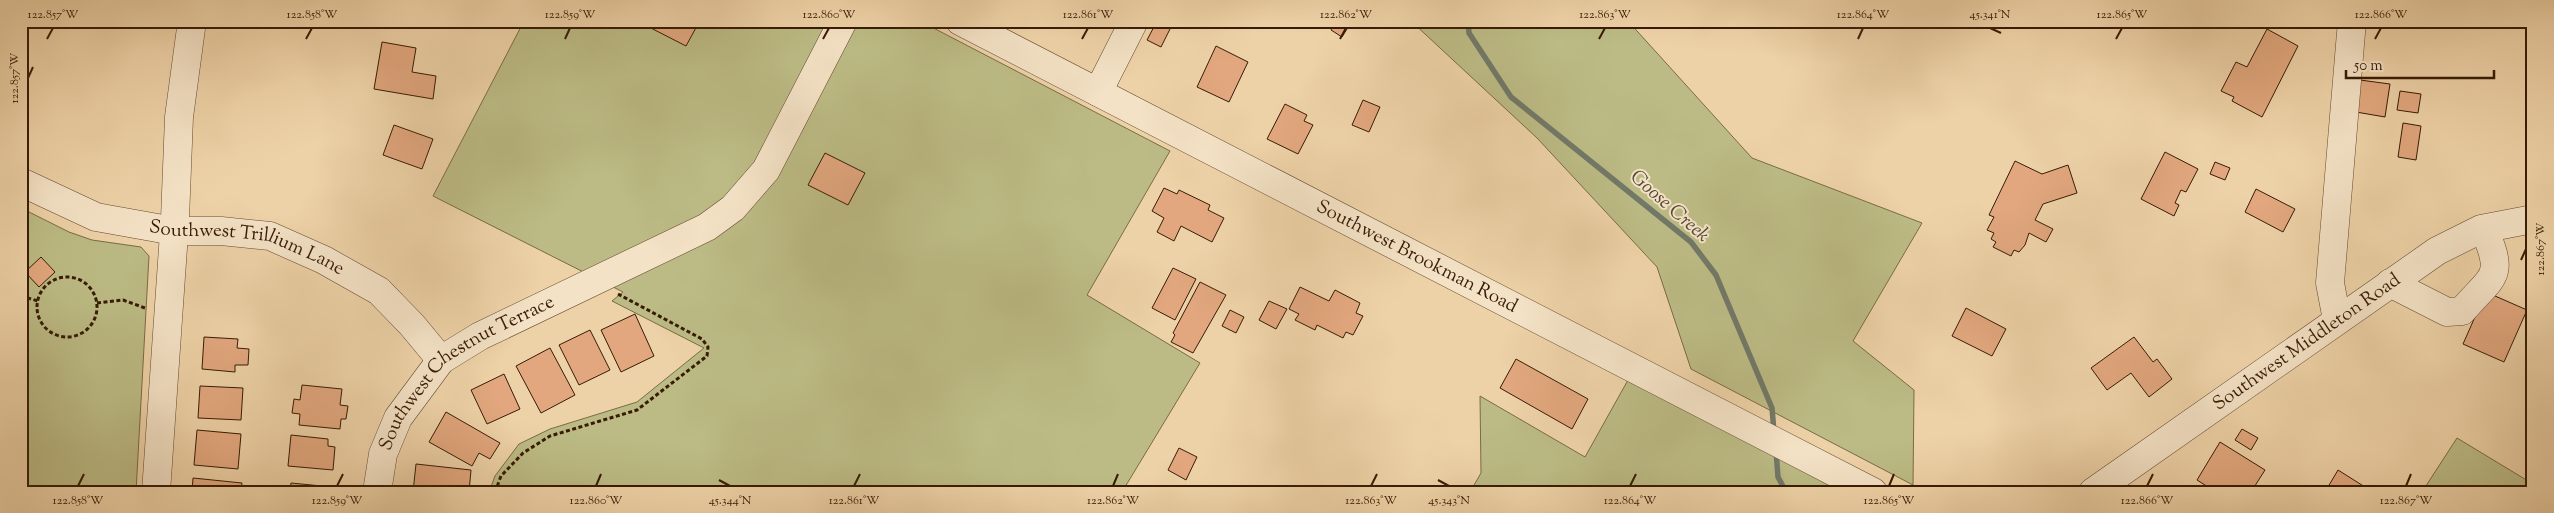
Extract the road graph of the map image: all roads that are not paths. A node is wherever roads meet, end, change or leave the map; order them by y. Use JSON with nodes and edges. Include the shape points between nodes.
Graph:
{"nodes":[{"id":1,"x":192,"y":21,"type":"edge"},
{"id":2,"x":843,"y":21,"type":"edge"},
{"id":3,"x":1134,"y":21,"type":"edge"},
{"id":4,"x":2352,"y":21,"type":"edge"},
{"id":5,"x":972,"y":24,"type":"edge"},
{"id":6,"x":1098,"y":92,"type":"junction"},
{"id":7,"x":21,"y":182,"type":"edge"},
{"id":8,"x":2533,"y":219,"type":"edge"},
{"id":9,"x":2484,"y":229,"type":"junction"},
{"id":10,"x":174,"y":231,"type":"junction"},
{"id":11,"x":2390,"y":283,"type":"junction"},
{"id":12,"x":2337,"y":320,"type":"junction"},
{"id":13,"x":441,"y":360,"type":"junction"},
{"id":14,"x":156,"y":492,"type":"edge"},
{"id":15,"x":377,"y":492,"type":"edge"},
{"id":16,"x":1873,"y":492,"type":"edge"},
{"id":17,"x":2092,"y":492,"type":"edge"}],
"edges":[{"from":1,"to":10,"type":"street","via":[[179,118]]},
{"from":2,"to":13,"type":"street","name":"Southwest Chestnut Terrace","via":[[766,170],[733,208],[707,227],[480,336]]},
{"from":3,"to":6,"type":"street"},
{"from":4,"to":12,"type":"street","via":[[2330,283]]},
{"from":5,"to":6,"type":"street","name":"Southwest Brookman Road"},
{"from":6,"to":16,"type":"street","name":"Southwest Brookman Road"},
{"from":7,"to":10,"type":"street","name":"Southwest Trillium Lane","via":[[96,217]]},
{"from":8,"to":9,"type":"street","name":"Southwest Middleton Road"},
{"from":9,"to":11,"type":"street","name":"Southwest Middleton Road","via":[[2437,251]]},
{"from":9,"to":11,"type":"street","via":[[2496,256],[2495,275],[2462,311],[2447,312]]},
{"from":10,"to":13,"type":"street","name":"Southwest Trillium Lane","via":[[270,236],[324,260],[379,291]]},
{"from":10,"to":14,"type":"street"},
{"from":11,"to":12,"type":"street","name":"Southwest Middleton Road"},
{"from":12,"to":17,"type":"street","name":"Southwest Middleton Road"},
{"from":13,"to":15,"type":"street","name":"Southwest Chestnut Terrace","via":[[398,418],[383,454]]}]}
